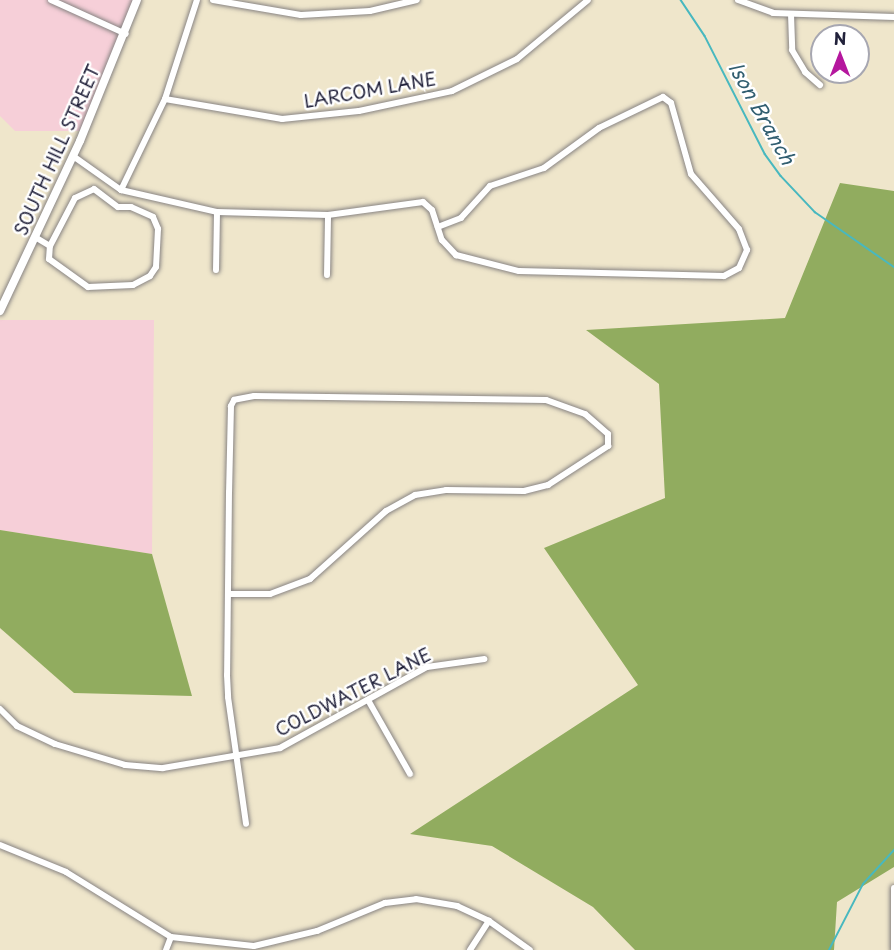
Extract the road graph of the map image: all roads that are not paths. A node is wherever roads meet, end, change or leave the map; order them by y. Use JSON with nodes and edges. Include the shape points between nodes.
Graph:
{"nodes":[{"id":1,"x":51,"y":0,"type":"edge"},
{"id":2,"x":137,"y":0,"type":"edge"},
{"id":3,"x":197,"y":0,"type":"edge"},
{"id":4,"x":213,"y":0,"type":"edge"},
{"id":5,"x":417,"y":0,"type":"edge"},
{"id":6,"x":588,"y":0,"type":"edge"},
{"id":7,"x":738,"y":0,"type":"edge"},
{"id":8,"x":790,"y":14,"type":"junction"},
{"id":9,"x":894,"y":17,"type":"edge"},
{"id":10,"x":126,"y":34,"type":"junction"},
{"id":11,"x":820,"y":85,"type":"dead end"},
{"id":12,"x":165,"y":99,"type":"junction"},
{"id":13,"x":73,"y":156,"type":"junction"},
{"id":14,"x":121,"y":190,"type":"junction"},
{"id":15,"x":216,"y":212,"type":"junction"},
{"id":16,"x":328,"y":215,"type":"junction"},
{"id":17,"x":438,"y":227,"type":"junction"},
{"id":18,"x":35,"y":237,"type":"junction"},
{"id":19,"x":50,"y":246,"type":"junction"},
{"id":20,"x":216,"y":270,"type":"dead end"},
{"id":21,"x":327,"y":275,"type":"dead end"},
{"id":22,"x":0,"y":311,"type":"edge"},
{"id":23,"x":228,"y":594,"type":"junction"},
{"id":24,"x":484,"y":658,"type":"dead end"},
{"id":25,"x":368,"y":700,"type":"junction"},
{"id":26,"x":0,"y":709,"type":"edge"},
{"id":27,"x":235,"y":757,"type":"junction"},
{"id":28,"x":410,"y":774,"type":"dead end"},
{"id":29,"x":246,"y":824,"type":"dead end"},
{"id":30,"x":0,"y":845,"type":"edge"},
{"id":31,"x":894,"y":888,"type":"edge"},
{"id":32,"x":489,"y":921,"type":"junction"},
{"id":33,"x":171,"y":937,"type":"junction"},
{"id":34,"x":166,"y":950,"type":"edge"},
{"id":35,"x":470,"y":950,"type":"edge"},
{"id":36,"x":530,"y":950,"type":"edge"},
{"id":37,"x":894,"y":950,"type":"edge"}],
"edges":[{"from":1,"to":10,"type":"street"},
{"from":2,"to":10,"type":"main road","name":"SOUTH HILL STREET"},
{"from":3,"to":12,"type":"street"},
{"from":4,"to":5,"type":"street","via":[[301,15],[370,11]]},
{"from":6,"to":12,"type":"street","name":"LARCOM LANE","via":[[517,59],[452,91],[359,111],[282,119]]},
{"from":7,"to":8,"type":"street","via":[[773,13]]},
{"from":8,"to":9,"type":"street"},
{"from":8,"to":11,"type":"street","via":[[792,50],[805,72]]},
{"from":10,"to":13,"type":"main road","name":"SOUTH HILL STREET"},
{"from":12,"to":14,"type":"street"},
{"from":13,"to":14,"type":"street"},
{"from":13,"to":18,"type":"main road","name":"SOUTH HILL STREET"},
{"from":14,"to":15,"type":"street"},
{"from":15,"to":16,"type":"street"},
{"from":15,"to":20,"type":"street"},
{"from":16,"to":17,"type":"street","via":[[419,201],[429,207]]},
{"from":16,"to":21,"type":"street"},
{"from":17,"to":17,"type":"street","via":[[460,218],[495,183],[544,168],[613,120],[666,98],[673,107],[691,174],[739,229],[747,250],[743,263],[729,275],[544,274],[490,266],[456,255],[447,248]]},
{"from":18,"to":19,"type":"street"},
{"from":18,"to":22,"type":"main road","name":"SOUTH HILL STREET"},
{"from":19,"to":19,"type":"street","via":[[49,259],[88,287],[133,285],[150,276],[156,267],[158,229],[153,217],[131,207],[118,207],[94,189],[75,198]]},
{"from":23,"to":23,"type":"street","via":[[231,406],[242,396],[546,400],[585,414],[608,434],[608,446],[548,484],[524,491],[446,490],[415,495],[386,511],[310,579],[270,594]]},
{"from":23,"to":27,"type":"street","via":[[228,697]]},
{"from":24,"to":25,"type":"street","name":"COLDWATER LANE","via":[[439,663]]},
{"from":25,"to":27,"type":"street","name":"COLDWATER LANE","via":[[296,741]]},
{"from":25,"to":28,"type":"street"},
{"from":26,"to":27,"type":"street","name":"COLDWATER LANE","via":[[32,735],[125,765],[156,769]]},
{"from":27,"to":29,"type":"street"},
{"from":30,"to":33,"type":"street","via":[[66,872]]},
{"from":31,"to":37,"type":"street"},
{"from":32,"to":33,"type":"street","via":[[457,906],[416,898],[385,903],[317,932],[254,946]]},
{"from":32,"to":35,"type":"street"},
{"from":32,"to":36,"type":"street"},
{"from":33,"to":34,"type":"street"}]}
